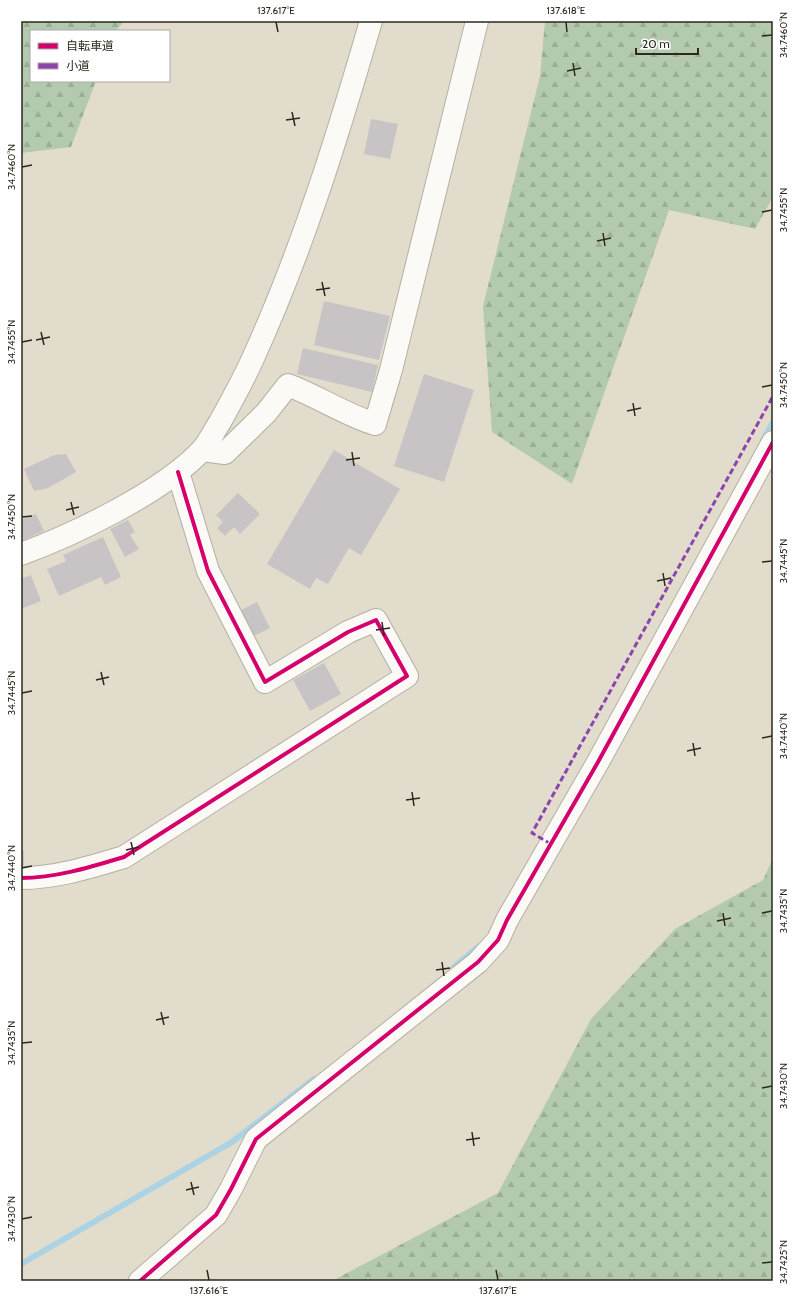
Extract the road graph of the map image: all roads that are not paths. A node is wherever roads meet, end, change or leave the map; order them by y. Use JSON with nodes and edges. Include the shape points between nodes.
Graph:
{"nodes":[{"id":1,"x":371,"y":21,"type":"edge"},
{"id":2,"x":478,"y":21,"type":"edge"},
{"id":3,"x":773,"y":442,"type":"edge"},
{"id":4,"x":202,"y":450,"type":"junction"},
{"id":5,"x":178,"y":472,"type":"junction"},
{"id":6,"x":21,"y":554,"type":"edge"},
{"id":7,"x":21,"y":878,"type":"edge"},
{"id":8,"x":140,"y":1281,"type":"edge"}],
"edges":[{"from":1,"to":4,"type":"street","via":[[334,147],[278,304],[239,390]]},
{"from":2,"to":4,"type":"street","via":[[391,370],[375,424],[351,416],[288,385],[266,413],[226,453]]},
{"from":3,"to":8,"type":"street","via":[[498,940],[478,962],[256,1139],[216,1215]]},
{"from":4,"to":5,"type":"street"},
{"from":5,"to":6,"type":"street","via":[[133,501],[54,542]]},
{"from":5,"to":7,"type":"street","via":[[208,571],[265,682],[348,632],[376,620],[407,676],[124,857],[38,878]]}]}
